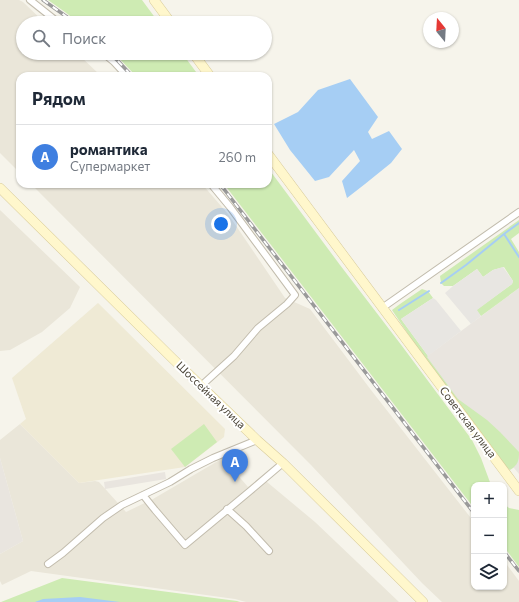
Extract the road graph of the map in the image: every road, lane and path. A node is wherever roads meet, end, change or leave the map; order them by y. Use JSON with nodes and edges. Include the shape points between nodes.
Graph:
{"nodes":[{"id":1,"x":30,"y":0,"type":"edge"},
{"id":2,"x":154,"y":0,"type":"edge"},
{"id":3,"x":50,"y":16,"type":"edge"},
{"id":4,"x":166,"y":16,"type":"edge"},
{"id":5,"x":112,"y":60,"type":"edge"},
{"id":6,"x":198,"y":60,"type":"edge"},
{"id":7,"x":123,"y":72,"type":"edge"},
{"id":8,"x":207,"y":72,"type":"edge"},
{"id":9,"x":272,"y":159,"type":"edge"},
{"id":10,"x":0,"y":188,"type":"edge"},
{"id":11,"x":214,"y":188,"type":"edge"},
{"id":12,"x":519,"y":212,"type":"edge"},
{"id":13,"x":382,"y":308,"type":"junction"},
{"id":14,"x":202,"y":385,"type":"junction"},
{"id":15,"x":257,"y":440,"type":"junction"},
{"id":16,"x":283,"y":463,"type":"junction"},
{"id":17,"x":519,"y":491,"type":"edge"},
{"id":18,"x":143,"y":495,"type":"junction"},
{"id":19,"x":227,"y":509,"type":"junction"},
{"id":20,"x":269,"y":550,"type":"dead end"},
{"id":21,"x":48,"y":564,"type":"dead end"},
{"id":22,"x":423,"y":602,"type":"edge"}],
"edges":[{"from":1,"to":3,"type":"street"},
{"from":2,"to":4,"type":"street"},
{"from":5,"to":7,"type":"street"},
{"from":6,"to":8,"type":"street"},
{"from":9,"to":13,"type":"street","name":"Советская улица"},
{"from":10,"to":14,"type":"street","name":"Шоссейная улица"},
{"from":11,"to":14,"type":"street","via":[[295,295],[258,328],[234,356]]},
{"from":12,"to":13,"type":"street"},
{"from":13,"to":17,"type":"street","name":"Советская улица"},
{"from":14,"to":15,"type":"street","name":"Шоссейная улица"},
{"from":15,"to":16,"type":"street","name":"Шоссейная улица"},
{"from":15,"to":18,"type":"street","via":[[191,469]]},
{"from":16,"to":19,"type":"street"},
{"from":16,"to":22,"type":"street","name":"Шоссейная улица"},
{"from":18,"to":19,"type":"street","via":[[185,545]]},
{"from":18,"to":21,"type":"street","via":[[103,518]]},
{"from":19,"to":20,"type":"street"}]}
